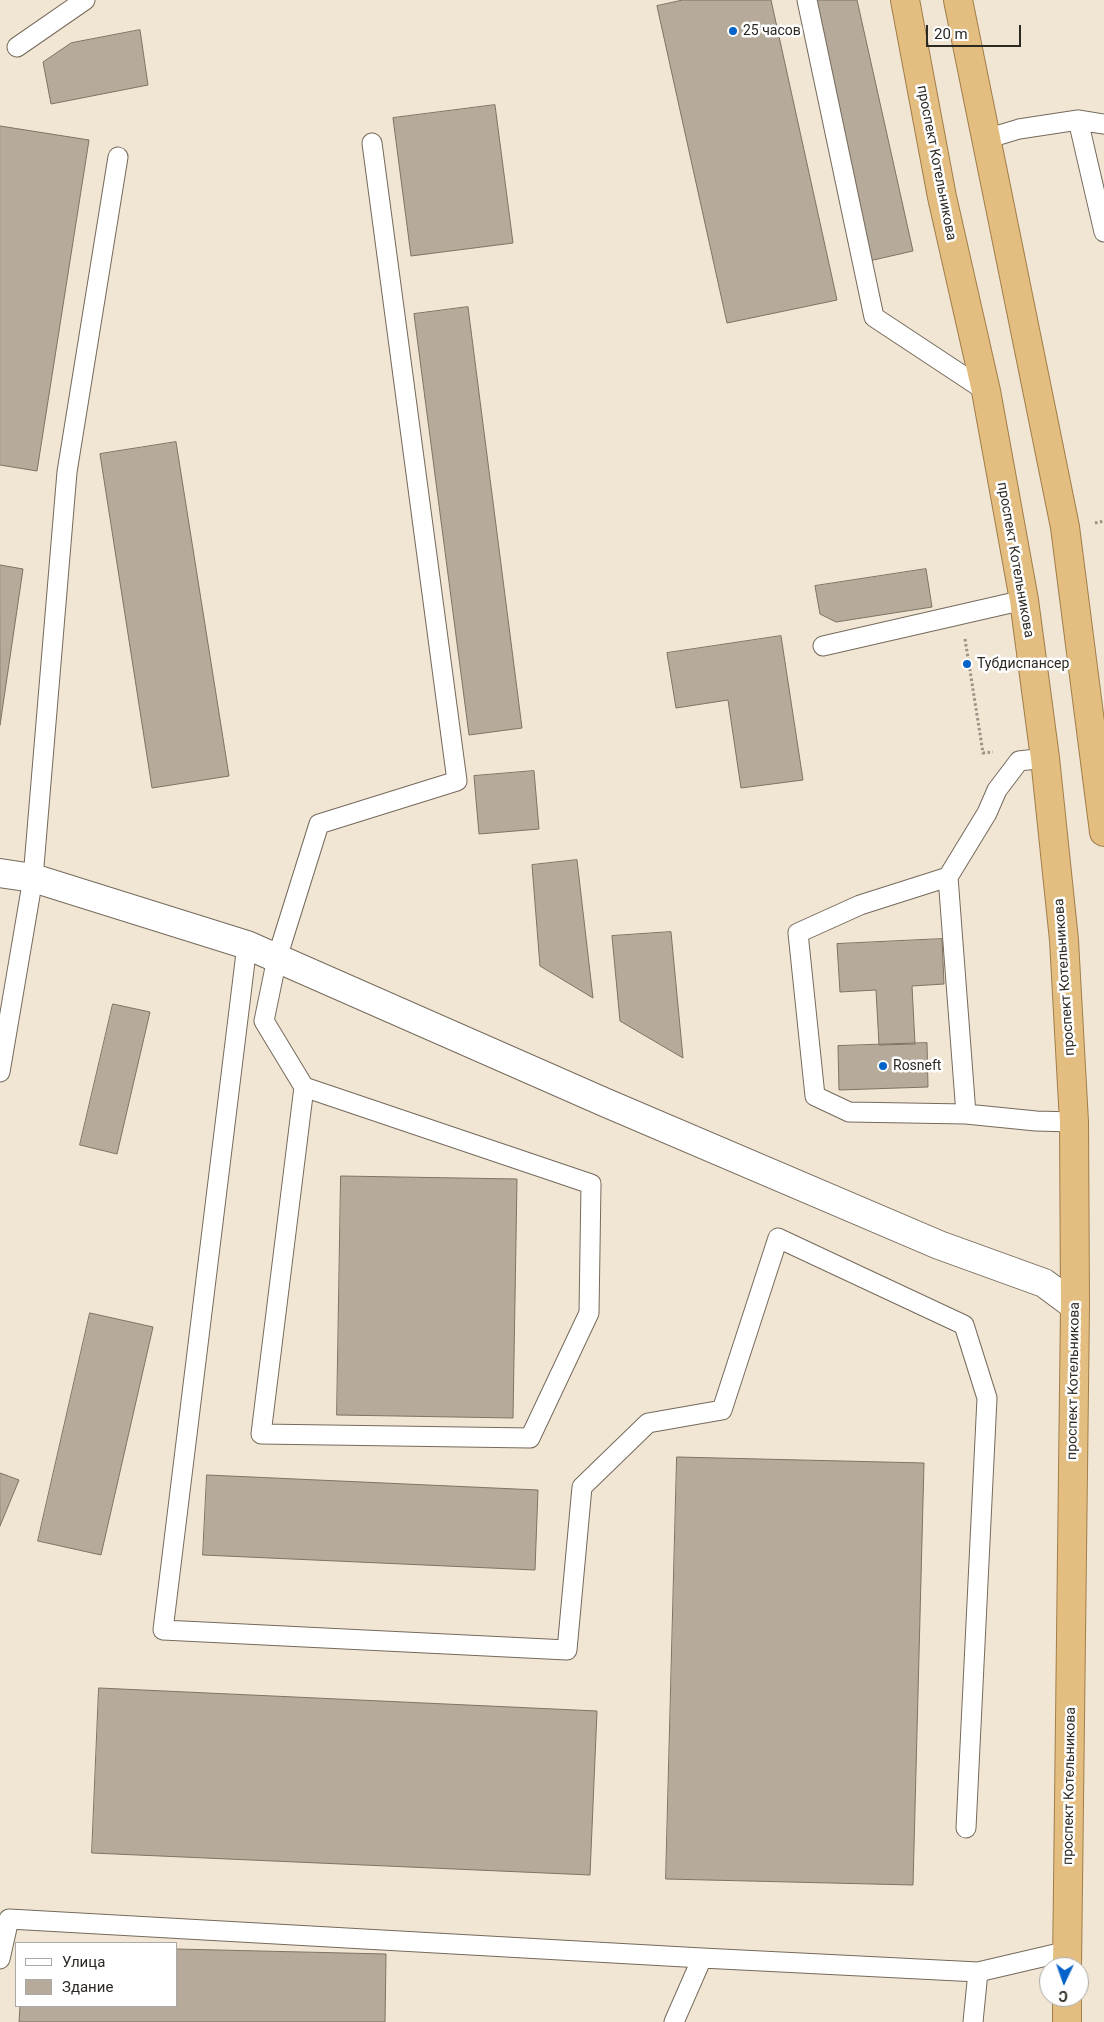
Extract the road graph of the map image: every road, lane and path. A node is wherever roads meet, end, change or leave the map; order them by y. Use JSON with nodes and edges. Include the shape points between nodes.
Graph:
{"nodes":[{"id":1,"x":85,"y":0,"type":"edge"},
{"id":2,"x":807,"y":0,"type":"edge"},
{"id":3,"x":904,"y":0,"type":"edge"},
{"id":4,"x":958,"y":0,"type":"edge"},
{"id":5,"x":17,"y":47,"type":"dead end"},
{"id":6,"x":1078,"y":120,"type":"junction"},
{"id":7,"x":1104,"y":124,"type":"edge"},
{"id":8,"x":986,"y":139,"type":"junction"},
{"id":9,"x":372,"y":142,"type":"dead end"},
{"id":10,"x":118,"y":157,"type":"dead end"},
{"id":11,"x":1104,"y":232,"type":"edge"},
{"id":12,"x":986,"y":391,"type":"junction"},
{"id":13,"x":1104,"y":521,"type":"edge"},
{"id":14,"x":1094,"y":523,"type":"dead end"},
{"id":15,"x":1024,"y":600,"type":"junction"},
{"id":16,"x":965,"y":636,"type":"dead end"},
{"id":17,"x":823,"y":646,"type":"dead end"},
{"id":18,"x":982,"y":753,"type":"dead end"},
{"id":19,"x":1045,"y":758,"type":"junction"},
{"id":20,"x":1104,"y":832,"type":"edge"},
{"id":21,"x":0,"y":873,"type":"edge"},
{"id":22,"x":948,"y":877,"type":"junction"},
{"id":23,"x":33,"y":878,"type":"junction"},
{"id":24,"x":248,"y":945,"type":"junction"},
{"id":25,"x":277,"y":958,"type":"junction"},
{"id":26,"x":0,"y":1072,"type":"edge"},
{"id":27,"x":304,"y":1087,"type":"junction"},
{"id":28,"x":966,"y":1114,"type":"junction"},
{"id":29,"x":1074,"y":1122,"type":"junction"},
{"id":30,"x":1075,"y":1306,"type":"junction"},
{"id":31,"x":966,"y":1828,"type":"dead end"},
{"id":32,"x":1068,"y":1957,"type":"edge"},
{"id":33,"x":702,"y":1958,"type":"junction"},
{"id":34,"x":0,"y":1959,"type":"edge"},
{"id":35,"x":1039,"y":1963,"type":"edge"},
{"id":36,"x":978,"y":1972,"type":"junction"},
{"id":37,"x":1067,"y":2007,"type":"edge"},
{"id":38,"x":674,"y":2022,"type":"edge"},
{"id":39,"x":973,"y":2022,"type":"edge"},
{"id":40,"x":1067,"y":2022,"type":"edge"}],
"edges":[{"from":1,"to":5,"type":"lane"},
{"from":2,"to":12,"type":"lane","via":[[874,317]]},
{"from":3,"to":12,"type":"highway","name":"проспект Котельникова","via":[[942,197]]},
{"from":4,"to":8,"type":"highway"},
{"from":6,"to":7,"type":"lane"},
{"from":6,"to":8,"type":"lane","via":[[1019,129]]},
{"from":6,"to":11,"type":"lane"},
{"from":8,"to":20,"type":"highway","via":[[1065,527]]},
{"from":9,"to":25,"type":"lane","via":[[457,781],[319,824]]},
{"from":10,"to":23,"type":"lane","via":[[67,472]]},
{"from":12,"to":15,"type":"highway","name":"проспект Котельникова"},
{"from":13,"to":14,"type":"path"},
{"from":15,"to":17,"type":"lane"},
{"from":15,"to":19,"type":"highway","name":"проспект Котельникова"},
{"from":16,"to":18,"type":"path"},
{"from":19,"to":22,"type":"lane","via":[[1019,762],[998,790]]},
{"from":19,"to":29,"type":"highway","name":"проспект Котельникова","via":[[1064,940]]},
{"from":21,"to":23,"type":"street"},
{"from":22,"to":28,"type":"lane"},
{"from":22,"to":28,"type":"lane","via":[[860,905],[798,933],[815,1096],[849,1112]]},
{"from":23,"to":24,"type":"street"},
{"from":23,"to":26,"type":"lane"},
{"from":24,"to":25,"type":"street"},
{"from":24,"to":31,"type":"lane","via":[[163,1630],[567,1650],[582,1487],[648,1423],[722,1410],[778,1238],[964,1325],[988,1398]]},
{"from":25,"to":27,"type":"lane","via":[[264,1020]]},
{"from":25,"to":30,"type":"street","via":[[912,1233],[1044,1283]]},
{"from":27,"to":27,"type":"lane","via":[[261,1434],[530,1438],[589,1314],[591,1184]]},
{"from":28,"to":29,"type":"lane"},
{"from":29,"to":30,"type":"highway","name":"проспект Котельникова"},
{"from":30,"to":32,"type":"highway","name":"проспект Котельникова"},
{"from":33,"to":34,"type":"lane","via":[[9,1919]]},
{"from":33,"to":36,"type":"lane"},
{"from":33,"to":38,"type":"lane"},
{"from":35,"to":36,"type":"lane"},
{"from":36,"to":39,"type":"lane"},
{"from":37,"to":40,"type":"highway"}]}
